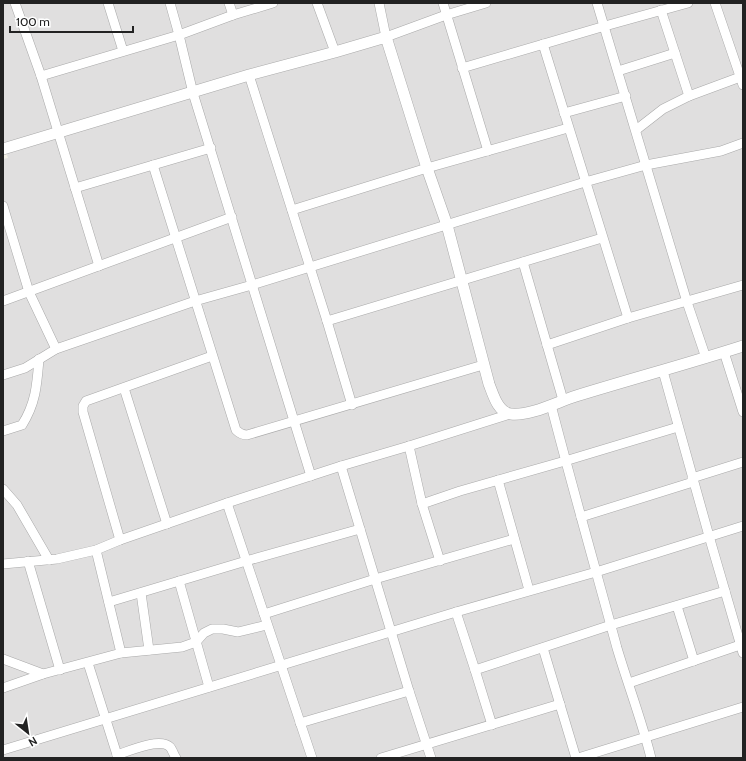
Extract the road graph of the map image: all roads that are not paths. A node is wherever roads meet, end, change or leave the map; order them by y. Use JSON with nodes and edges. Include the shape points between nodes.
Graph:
{"nodes":[{"id":1,"x":15,"y":3,"type":"edge"},
{"id":2,"x":108,"y":3,"type":"edge"},
{"id":3,"x":170,"y":3,"type":"edge"},
{"id":4,"x":230,"y":3,"type":"edge"},
{"id":5,"x":272,"y":3,"type":"edge"},
{"id":6,"x":317,"y":3,"type":"edge"},
{"id":7,"x":378,"y":3,"type":"edge"},
{"id":8,"x":443,"y":3,"type":"edge"},
{"id":9,"x":486,"y":3,"type":"edge"},
{"id":10,"x":597,"y":3,"type":"edge"},
{"id":11,"x":688,"y":3,"type":"edge"},
{"id":12,"x":715,"y":3,"type":"edge"},
{"id":13,"x":661,"y":10,"type":"junction"},
{"id":14,"x":233,"y":15,"type":"junction"},
{"id":15,"x":446,"y":15,"type":"junction"},
{"id":16,"x":604,"y":26,"type":"junction"},
{"id":17,"x":179,"y":35,"type":"junction"},
{"id":18,"x":386,"y":36,"type":"junction"},
{"id":19,"x":543,"y":44,"type":"junction"},
{"id":20,"x":123,"y":51,"type":"junction"},
{"id":21,"x":336,"y":52,"type":"junction"},
{"id":22,"x":675,"y":53,"type":"junction"},
{"id":23,"x":462,"y":68,"type":"junction"},
{"id":24,"x":618,"y":71,"type":"junction"},
{"id":25,"x":250,"y":75,"type":"junction"},
{"id":26,"x":41,"y":76,"type":"junction"},
{"id":27,"x":742,"y":79,"type":"edge"},
{"id":28,"x":193,"y":93,"type":"junction"},
{"id":29,"x":626,"y":96,"type":"junction"},
{"id":30,"x":689,"y":96,"type":"junction"},
{"id":31,"x":564,"y":113,"type":"junction"},
{"id":32,"x":568,"y":128,"type":"junction"},
{"id":33,"x":636,"y":130,"type":"junction"},
{"id":34,"x":58,"y":132,"type":"junction"},
{"id":35,"x":743,"y":143,"type":"edge"},
{"id":36,"x":211,"y":148,"type":"junction"},
{"id":37,"x":3,"y":149,"type":"edge"},
{"id":38,"x":488,"y":151,"type":"junction"},
{"id":39,"x":153,"y":165,"type":"junction"},
{"id":40,"x":646,"y":165,"type":"junction"},
{"id":41,"x":427,"y":168,"type":"junction"},
{"id":42,"x":585,"y":182,"type":"junction"},
{"id":43,"x":75,"y":188,"type":"junction"},
{"id":44,"x":3,"y":206,"type":"edge"},
{"id":45,"x":292,"y":210,"type":"junction"},
{"id":46,"x":232,"y":217,"type":"junction"},
{"id":47,"x":5,"y":222,"type":"edge"},
{"id":48,"x":447,"y":225,"type":"junction"},
{"id":49,"x":176,"y":237,"type":"junction"},
{"id":50,"x":602,"y":238,"type":"junction"},
{"id":51,"x":523,"y":262,"type":"junction"},
{"id":52,"x":99,"y":266,"type":"junction"},
{"id":53,"x":310,"y":267,"type":"junction"},
{"id":54,"x":462,"y":280,"type":"junction"},
{"id":55,"x":252,"y":285,"type":"junction"},
{"id":56,"x":743,"y":285,"type":"edge"},
{"id":57,"x":28,"y":292,"type":"junction"},
{"id":58,"x":3,"y":301,"type":"edge"},
{"id":59,"x":195,"y":301,"type":"junction"},
{"id":60,"x":687,"y":302,"type":"junction"},
{"id":61,"x":628,"y":318,"type":"junction"},
{"id":62,"x":327,"y":321,"type":"junction"},
{"id":63,"x":547,"y":345,"type":"junction"},
{"id":64,"x":743,"y":346,"type":"edge"},
{"id":65,"x":56,"y":349,"type":"junction"},
{"id":66,"x":724,"y":352,"type":"junction"},
{"id":67,"x":212,"y":356,"type":"junction"},
{"id":68,"x":706,"y":358,"type":"junction"},
{"id":69,"x":39,"y":359,"type":"junction"},
{"id":70,"x":484,"y":366,"type":"junction"},
{"id":71,"x":663,"y":371,"type":"junction"},
{"id":72,"x":3,"y":375,"type":"edge"},
{"id":73,"x":124,"y":388,"type":"junction"},
{"id":74,"x":563,"y":400,"type":"junction"},
{"id":75,"x":352,"y":405,"type":"junction"},
{"id":76,"x":551,"y":405,"type":"junction"},
{"id":77,"x":743,"y":408,"type":"edge"},
{"id":78,"x":510,"y":414,"type":"junction"},
{"id":79,"x":295,"y":422,"type":"junction"},
{"id":80,"x":678,"y":427,"type":"junction"},
{"id":81,"x":3,"y":431,"type":"edge"},
{"id":82,"x":409,"y":446,"type":"junction"},
{"id":83,"x":565,"y":461,"type":"junction"},
{"id":84,"x":743,"y":462,"type":"edge"},
{"id":85,"x":341,"y":466,"type":"junction"},
{"id":86,"x":311,"y":476,"type":"junction"},
{"id":87,"x":498,"y":480,"type":"junction"},
{"id":88,"x":693,"y":480,"type":"junction"},
{"id":89,"x":3,"y":489,"type":"edge"},
{"id":90,"x":227,"y":503,"type":"junction"},
{"id":91,"x":422,"y":504,"type":"junction"},
{"id":92,"x":581,"y":517,"type":"junction"},
{"id":93,"x":167,"y":524,"type":"junction"},
{"id":94,"x":743,"y":526,"type":"edge"},
{"id":95,"x":360,"y":529,"type":"junction"},
{"id":96,"x":708,"y":536,"type":"junction"},
{"id":97,"x":514,"y":539,"type":"junction"},
{"id":98,"x":120,"y":540,"type":"junction"},
{"id":99,"x":96,"y":550,"type":"junction"},
{"id":100,"x":49,"y":560,"type":"junction"},
{"id":101,"x":28,"y":561,"type":"junction"},
{"id":102,"x":246,"y":561,"type":"junction"},
{"id":103,"x":440,"y":561,"type":"junction"},
{"id":104,"x":3,"y":564,"type":"edge"},
{"id":105,"x":596,"y":572,"type":"junction"},
{"id":106,"x":375,"y":579,"type":"junction"},
{"id":107,"x":179,"y":582,"type":"junction"},
{"id":108,"x":528,"y":590,"type":"junction"},
{"id":109,"x":725,"y":591,"type":"junction"},
{"id":110,"x":141,"y":593,"type":"junction"},
{"id":111,"x":109,"y":602,"type":"junction"},
{"id":112,"x":677,"y":606,"type":"junction"},
{"id":113,"x":456,"y":612,"type":"junction"},
{"id":114,"x":264,"y":614,"type":"junction"},
{"id":115,"x":267,"y":625,"type":"junction"},
{"id":116,"x":611,"y":625,"type":"junction"},
{"id":117,"x":392,"y":632,"type":"junction"},
{"id":118,"x":196,"y":642,"type":"junction"},
{"id":119,"x":742,"y":647,"type":"edge"},
{"id":120,"x":543,"y":648,"type":"junction"},
{"id":121,"x":149,"y":650,"type":"junction"},
{"id":122,"x":121,"y":653,"type":"junction"},
{"id":123,"x":3,"y":659,"type":"edge"},
{"id":124,"x":694,"y":661,"type":"junction"},
{"id":125,"x":88,"y":663,"type":"junction"},
{"id":126,"x":281,"y":665,"type":"junction"},
{"id":127,"x":60,"y":670,"type":"junction"},
{"id":128,"x":476,"y":670,"type":"junction"},
{"id":129,"x":42,"y":674,"type":"junction"},
{"id":130,"x":629,"y":683,"type":"junction"},
{"id":131,"x":209,"y":687,"type":"junction"},
{"id":132,"x":3,"y":688,"type":"edge"},
{"id":133,"x":409,"y":691,"type":"junction"},
{"id":134,"x":560,"y":704,"type":"junction"},
{"id":135,"x":743,"y":707,"type":"edge"},
{"id":136,"x":106,"y":718,"type":"junction"},
{"id":137,"x":300,"y":723,"type":"junction"},
{"id":138,"x":492,"y":725,"type":"junction"},
{"id":139,"x":646,"y":736,"type":"junction"},
{"id":140,"x":426,"y":745,"type":"junction"},
{"id":141,"x":3,"y":750,"type":"edge"},
{"id":142,"x":117,"y":757,"type":"edge"},
{"id":143,"x":176,"y":758,"type":"edge"},
{"id":144,"x":312,"y":758,"type":"edge"},
{"id":145,"x":381,"y":758,"type":"edge"},
{"id":146,"x":431,"y":758,"type":"edge"},
{"id":147,"x":577,"y":758,"type":"edge"},
{"id":148,"x":651,"y":758,"type":"edge"}],
"edges":[{"from":1,"to":26,"type":"street"},
{"from":2,"to":20,"type":"street"},
{"from":3,"to":17,"type":"street"},
{"from":4,"to":14,"type":"street"},
{"from":5,"to":14,"type":"street"},
{"from":6,"to":21,"type":"street"},
{"from":7,"to":18,"type":"street"},
{"from":8,"to":15,"type":"street"},
{"from":9,"to":15,"type":"street"},
{"from":10,"to":16,"type":"street"},
{"from":11,"to":13,"type":"street"},
{"from":12,"to":27,"type":"street"},
{"from":13,"to":16,"type":"street"},
{"from":13,"to":22,"type":"street"},
{"from":14,"to":17,"type":"street"},
{"from":15,"to":18,"type":"street"},
{"from":15,"to":23,"type":"street"},
{"from":16,"to":19,"type":"street"},
{"from":16,"to":24,"type":"street"},
{"from":17,"to":20,"type":"street"},
{"from":17,"to":28,"type":"street"},
{"from":18,"to":21,"type":"street"},
{"from":18,"to":41,"type":"street"},
{"from":19,"to":23,"type":"street"},
{"from":19,"to":31,"type":"street"},
{"from":20,"to":26,"type":"street"},
{"from":21,"to":25,"type":"street"},
{"from":22,"to":24,"type":"street"},
{"from":22,"to":30,"type":"street"},
{"from":23,"to":38,"type":"street"},
{"from":24,"to":29,"type":"street"},
{"from":25,"to":28,"type":"street"},
{"from":25,"to":45,"type":"street"},
{"from":26,"to":34,"type":"street"},
{"from":27,"to":30,"type":"street"},
{"from":28,"to":34,"type":"street"},
{"from":28,"to":36,"type":"street"},
{"from":29,"to":31,"type":"street"},
{"from":29,"to":33,"type":"street"},
{"from":30,"to":33,"type":"street","via":[[663,109]]},
{"from":31,"to":32,"type":"street"},
{"from":32,"to":38,"type":"street"},
{"from":32,"to":42,"type":"street"},
{"from":33,"to":40,"type":"street"},
{"from":34,"to":37,"type":"street"},
{"from":34,"to":43,"type":"street"},
{"from":35,"to":40,"type":"street","via":[[720,151]]},
{"from":36,"to":39,"type":"street"},
{"from":36,"to":46,"type":"street"},
{"from":38,"to":41,"type":"street"},
{"from":39,"to":43,"type":"street"},
{"from":39,"to":49,"type":"street"},
{"from":40,"to":42,"type":"street"},
{"from":40,"to":60,"type":"street"},
{"from":41,"to":45,"type":"street"},
{"from":41,"to":48,"type":"street"},
{"from":42,"to":48,"type":"street"},
{"from":42,"to":50,"type":"street"},
{"from":43,"to":52,"type":"street"},
{"from":44,"to":47,"type":"street"},
{"from":45,"to":53,"type":"street"},
{"from":46,"to":49,"type":"street"},
{"from":46,"to":55,"type":"street"},
{"from":47,"to":57,"type":"street"},
{"from":48,"to":53,"type":"street"},
{"from":48,"to":54,"type":"street"},
{"from":49,"to":52,"type":"street"},
{"from":49,"to":59,"type":"street"},
{"from":50,"to":51,"type":"street"},
{"from":50,"to":61,"type":"street"},
{"from":51,"to":54,"type":"street"},
{"from":51,"to":63,"type":"street"},
{"from":52,"to":57,"type":"street"},
{"from":53,"to":55,"type":"street"},
{"from":53,"to":62,"type":"street"},
{"from":54,"to":62,"type":"street"},
{"from":54,"to":70,"type":"street"},
{"from":55,"to":59,"type":"street"},
{"from":55,"to":79,"type":"street"},
{"from":56,"to":60,"type":"street"},
{"from":57,"to":58,"type":"street"},
{"from":57,"to":65,"type":"street"},
{"from":59,"to":65,"type":"street"},
{"from":59,"to":67,"type":"street"},
{"from":60,"to":61,"type":"street"},
{"from":60,"to":68,"type":"street"},
{"from":61,"to":63,"type":"street"},
{"from":62,"to":75,"type":"street"},
{"from":63,"to":74,"type":"street"},
{"from":64,"to":66,"type":"street"},
{"from":65,"to":69,"type":"street"},
{"from":66,"to":68,"type":"street"},
{"from":66,"to":77,"type":"street"},
{"from":67,"to":73,"type":"street"},
{"from":67,"to":79,"type":"street","via":[[239,433],[247,435]]},
{"from":68,"to":71,"type":"street"},
{"from":69,"to":72,"type":"street","via":[[25,368]]},
{"from":69,"to":81,"type":"street","via":[[37,392],[27,418],[22,425]]},
{"from":70,"to":75,"type":"street"},
{"from":70,"to":78,"type":"street","via":[[500,408]]},
{"from":71,"to":74,"type":"street"},
{"from":71,"to":80,"type":"street"},
{"from":73,"to":93,"type":"street"},
{"from":73,"to":98,"type":"street","via":[[86,401],[83,406]]},
{"from":74,"to":76,"type":"street"},
{"from":75,"to":79,"type":"street"},
{"from":76,"to":78,"type":"street"},
{"from":76,"to":83,"type":"street"},
{"from":78,"to":82,"type":"street"},
{"from":79,"to":86,"type":"street"},
{"from":80,"to":83,"type":"street"},
{"from":80,"to":88,"type":"street"},
{"from":82,"to":85,"type":"street"},
{"from":82,"to":91,"type":"street"},
{"from":83,"to":87,"type":"street"},
{"from":83,"to":92,"type":"street"},
{"from":84,"to":88,"type":"street"},
{"from":85,"to":86,"type":"street"},
{"from":85,"to":95,"type":"street"},
{"from":86,"to":90,"type":"street"},
{"from":87,"to":91,"type":"street"},
{"from":87,"to":97,"type":"street"},
{"from":88,"to":92,"type":"street"},
{"from":88,"to":96,"type":"street"},
{"from":89,"to":100,"type":"street","via":[[17,505]]},
{"from":90,"to":93,"type":"street"},
{"from":90,"to":102,"type":"street"},
{"from":91,"to":103,"type":"street"},
{"from":92,"to":105,"type":"street"},
{"from":93,"to":98,"type":"street"},
{"from":94,"to":96,"type":"street"},
{"from":95,"to":102,"type":"street"},
{"from":95,"to":106,"type":"street"},
{"from":96,"to":105,"type":"street"},
{"from":96,"to":109,"type":"street"},
{"from":97,"to":103,"type":"street"},
{"from":97,"to":108,"type":"street"},
{"from":98,"to":99,"type":"street"},
{"from":99,"to":100,"type":"street"},
{"from":99,"to":111,"type":"street"},
{"from":100,"to":101,"type":"street"},
{"from":101,"to":104,"type":"street"},
{"from":101,"to":127,"type":"street"},
{"from":102,"to":107,"type":"street"},
{"from":102,"to":114,"type":"street"},
{"from":103,"to":106,"type":"street"},
{"from":105,"to":108,"type":"street"},
{"from":105,"to":116,"type":"street"},
{"from":106,"to":114,"type":"street"},
{"from":106,"to":117,"type":"street"},
{"from":107,"to":110,"type":"street"},
{"from":107,"to":118,"type":"street"},
{"from":108,"to":113,"type":"street"},
{"from":109,"to":112,"type":"street"},
{"from":109,"to":119,"type":"street"},
{"from":110,"to":111,"type":"street"},
{"from":110,"to":121,"type":"street"},
{"from":111,"to":122,"type":"street"},
{"from":112,"to":116,"type":"street"},
{"from":112,"to":124,"type":"street"},
{"from":113,"to":117,"type":"street"},
{"from":113,"to":128,"type":"street"},
{"from":114,"to":115,"type":"street"},
{"from":115,"to":118,"type":"street","via":[[238,632],[212,629]]},
{"from":115,"to":126,"type":"street"},
{"from":116,"to":120,"type":"street"},
{"from":116,"to":130,"type":"street"},
{"from":117,"to":126,"type":"street"},
{"from":117,"to":133,"type":"street"},
{"from":118,"to":121,"type":"street","via":[[182,647]]},
{"from":118,"to":131,"type":"street"},
{"from":119,"to":124,"type":"street"},
{"from":120,"to":128,"type":"street"},
{"from":120,"to":134,"type":"street"},
{"from":121,"to":122,"type":"street"},
{"from":122,"to":125,"type":"street","via":[[94,659]]},
{"from":123,"to":129,"type":"street"},
{"from":124,"to":130,"type":"street"},
{"from":125,"to":127,"type":"street"},
{"from":125,"to":136,"type":"street"},
{"from":126,"to":131,"type":"street"},
{"from":126,"to":137,"type":"street"},
{"from":127,"to":129,"type":"street"},
{"from":128,"to":138,"type":"street"},
{"from":129,"to":132,"type":"street"},
{"from":130,"to":139,"type":"street"},
{"from":131,"to":136,"type":"street"},
{"from":133,"to":137,"type":"street"},
{"from":133,"to":140,"type":"street"},
{"from":134,"to":138,"type":"street"},
{"from":134,"to":147,"type":"street"},
{"from":135,"to":139,"type":"street"},
{"from":136,"to":141,"type":"street"},
{"from":136,"to":142,"type":"street"},
{"from":137,"to":144,"type":"street"},
{"from":138,"to":140,"type":"street"},
{"from":139,"to":147,"type":"street"},
{"from":139,"to":148,"type":"street"},
{"from":140,"to":145,"type":"street"},
{"from":140,"to":146,"type":"street"},
{"from":142,"to":143,"type":"street","via":[[155,743],[163,743],[170,747]]}]}
